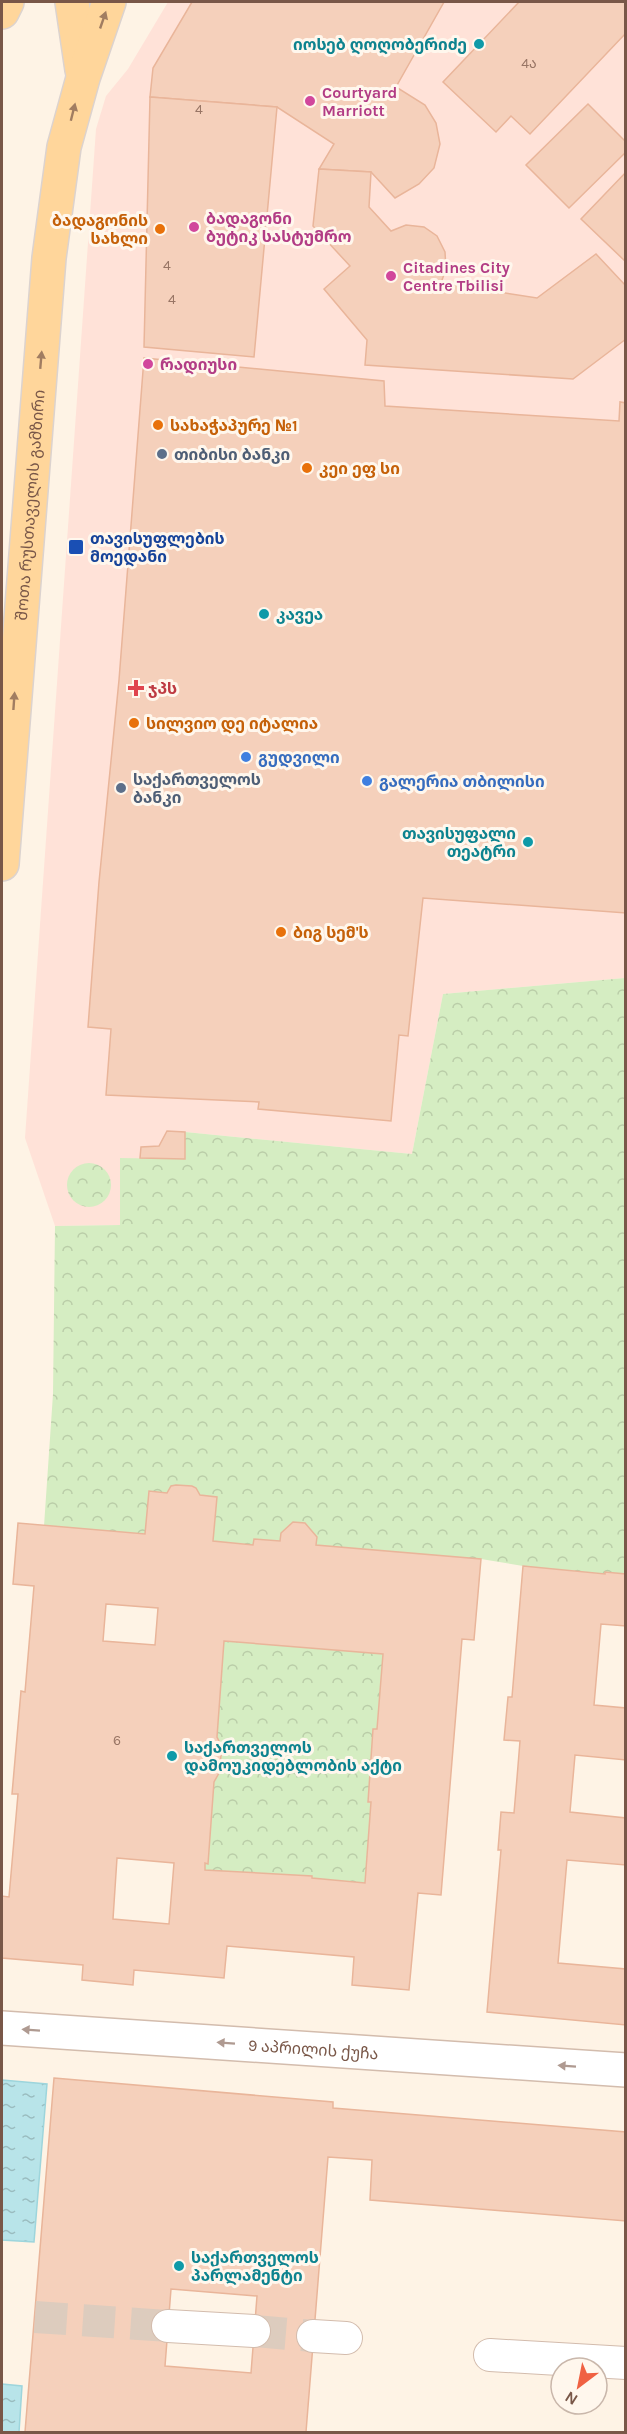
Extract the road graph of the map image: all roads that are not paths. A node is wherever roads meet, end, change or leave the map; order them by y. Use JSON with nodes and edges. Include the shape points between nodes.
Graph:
{"nodes":[{"id":1,"x":8,"y":2,"type":"edge"},
{"id":2,"x":72,"y":2,"type":"edge"},
{"id":3,"x":109,"y":2,"type":"edge"},
{"id":4,"x":2,"y":12,"type":"edge"},
{"id":5,"x":83,"y":78,"type":"junction"},
{"id":6,"x":2,"y":864,"type":"edge"},
{"id":7,"x":2,"y":2028,"type":"edge"},
{"id":8,"x":626,"y":2070,"type":"edge"},
{"id":9,"x":168,"y":2326,"type":"tunnel mouth"},
{"id":10,"x":254,"y":2331,"type":"tunnel mouth"},
{"id":11,"x":313,"y":2336,"type":"tunnel mouth"},
{"id":12,"x":346,"y":2338,"type":"dead end"},
{"id":13,"x":490,"y":2355,"type":"dead end"},
{"id":14,"x":626,"y":2363,"type":"edge"}],
"edges":[{"from":1,"to":4,"type":"main road"},
{"from":2,"to":5,"type":"main road"},
{"from":5,"to":3,"type":"main road","one_way":true},
{"from":6,"to":5,"type":"main road","name":"შოთა რუსთაველის გამზირი","one_way":true,"via":[[49,258],[64,147]]},
{"from":8,"to":7,"type":"street","name":"9 აპრილის ქუჩა","one_way":true},
{"from":9,"to":10,"type":"street"},
{"from":11,"to":12,"type":"street"},
{"from":13,"to":14,"type":"street"}]}
